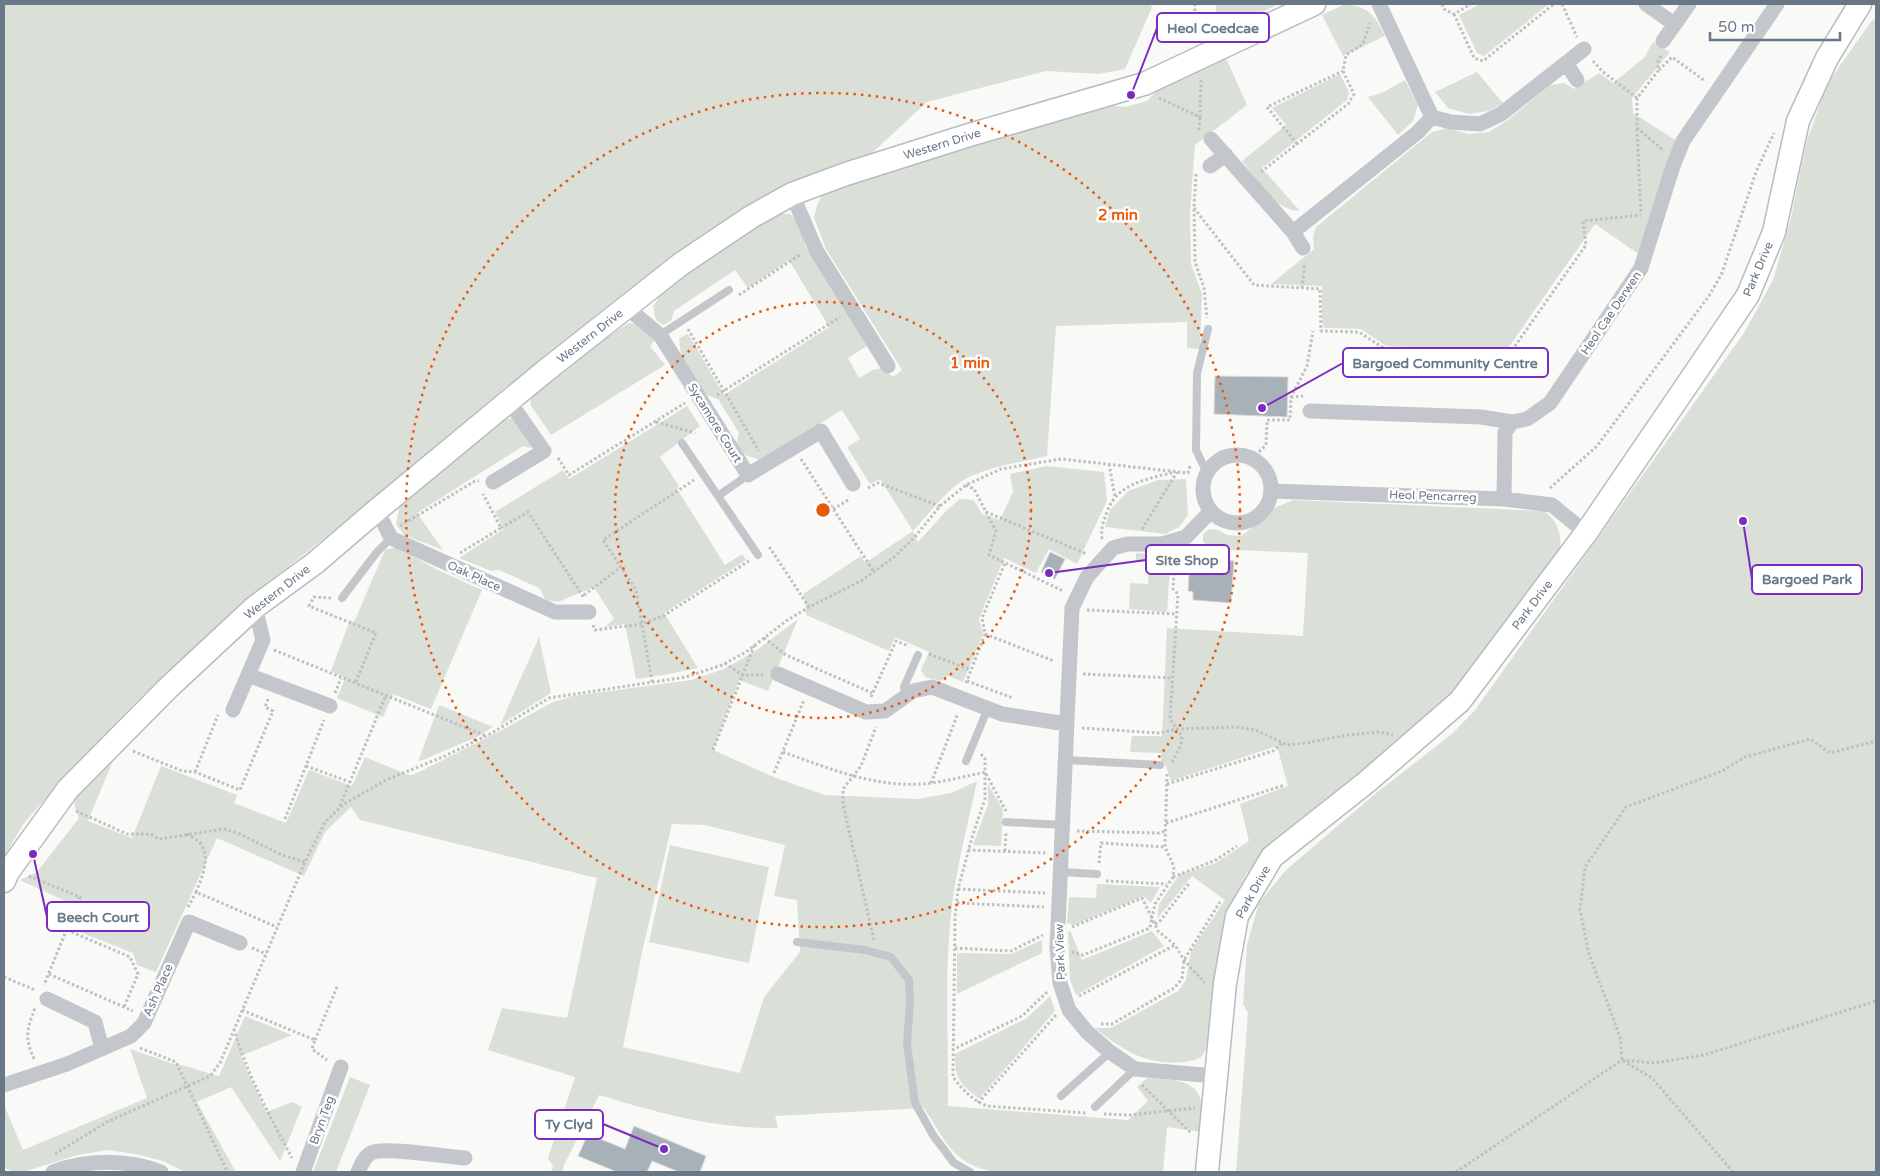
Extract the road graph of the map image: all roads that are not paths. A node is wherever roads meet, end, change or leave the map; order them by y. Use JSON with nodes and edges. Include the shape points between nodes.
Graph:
{"nodes":[{"id":1,"x":1314,"y":4,"type":"edge"},
{"id":2,"x":1646,"y":4,"type":"edge"},
{"id":3,"x":1689,"y":4,"type":"edge"},
{"id":4,"x":1777,"y":4,"type":"edge"},
{"id":5,"x":1860,"y":4,"type":"edge"},
{"id":6,"x":1380,"y":5,"type":"edge"},
{"id":7,"x":1674,"y":24,"type":"junction"},
{"id":8,"x":1663,"y":41,"type":"road end"},
{"id":9,"x":1584,"y":49,"type":"dead end"},
{"id":10,"x":1566,"y":63,"type":"junction"},
{"id":11,"x":1577,"y":80,"type":"dead end"},
{"id":12,"x":1432,"y":117,"type":"junction"},
{"id":13,"x":1205,"y":137,"type":"road end"},
{"id":14,"x":1226,"y":155,"type":"junction"},
{"id":15,"x":1203,"y":169,"type":"road end"},
{"id":16,"x":792,"y":194,"type":"junction"},
{"id":17,"x":1293,"y":232,"type":"junction"},
{"id":18,"x":1303,"y":248,"type":"road end"},
{"id":19,"x":729,"y":290,"type":"road end"},
{"id":20,"x":626,"y":307,"type":"junction"},
{"id":21,"x":1208,"y":329,"type":"road end"},
{"id":22,"x":660,"y":335,"type":"junction"},
{"id":23,"x":888,"y":366,"type":"dead end"},
{"id":24,"x":509,"y":401,"type":"junction"},
{"id":25,"x":1310,"y":411,"type":"dead end"},
{"id":26,"x":1512,"y":422,"type":"junction"},
{"id":27,"x":682,"y":443,"type":"road end"},
{"id":28,"x":1207,"y":473,"type":"junction"},
{"id":29,"x":748,"y":475,"type":"junction"},
{"id":30,"x":493,"y":482,"type":"road end"},
{"id":31,"x":857,"y":490,"type":"road end"},
{"id":32,"x":1271,"y":491,"type":"junction"},
{"id":33,"x":718,"y":496,"type":"junction"},
{"id":34,"x":1504,"y":499,"type":"junction"},
{"id":35,"x":377,"y":510,"type":"junction"},
{"id":36,"x":1211,"y":511,"type":"junction"},
{"id":37,"x":1586,"y":533,"type":"junction"},
{"id":38,"x":391,"y":538,"type":"junction"},
{"id":39,"x":758,"y":555,"type":"road end"},
{"id":40,"x":342,"y":598,"type":"road end"},
{"id":41,"x":255,"y":607,"type":"junction"},
{"id":42,"x":589,"y":612,"type":"road end"},
{"id":43,"x":918,"y":655,"type":"dead end"},
{"id":44,"x":778,"y":674,"type":"road end"},
{"id":45,"x":248,"y":675,"type":"junction"},
{"id":46,"x":906,"y":696,"type":"junction"},
{"id":47,"x":330,"y":706,"type":"road end"},
{"id":48,"x":988,"y":708,"type":"junction"},
{"id":49,"x":233,"y":710,"type":"road end"},
{"id":50,"x":1067,"y":724,"type":"junction"},
{"id":51,"x":1066,"y":760,"type":"junction"},
{"id":52,"x":966,"y":761,"type":"dead end"},
{"id":53,"x":1160,"y":765,"type":"dead end"},
{"id":54,"x":1006,"y":822,"type":"dead end"},
{"id":55,"x":1062,"y":826,"type":"junction"},
{"id":56,"x":1061,"y":872,"type":"junction"},
{"id":57,"x":1097,"y":874,"type":"road end"},
{"id":58,"x":4,"y":881,"type":"edge"},
{"id":59,"x":797,"y":942,"type":"dead end"},
{"id":60,"x":240,"y":943,"type":"dead end"},
{"id":61,"x":44,"y":996,"type":"road end"},
{"id":62,"x":102,"y":1049,"type":"junction"},
{"id":63,"x":1110,"y":1052,"type":"junction"},
{"id":64,"x":341,"y":1067,"type":"road end"},
{"id":65,"x":1135,"y":1069,"type":"junction"},
{"id":66,"x":1215,"y":1076,"type":"junction"},
{"id":67,"x":4,"y":1085,"type":"edge"},
{"id":68,"x":1061,"y":1096,"type":"dead end"},
{"id":69,"x":1093,"y":1110,"type":"road end"},
{"id":70,"x":465,"y":1158,"type":"dead end"},
{"id":71,"x":1208,"y":1161,"type":"edge"},
{"id":72,"x":299,"y":1168,"type":"edge"},
{"id":73,"x":53,"y":1172,"type":"edge"},
{"id":74,"x":160,"y":1172,"type":"edge"},
{"id":75,"x":358,"y":1172,"type":"edge"},
{"id":76,"x":970,"y":1172,"type":"edge"}],
"edges":[{"from":1,"to":16,"type":"street","name":"Western Drive","via":[[1144,84],[966,136]]},
{"from":2,"to":7,"type":"street"},
{"from":3,"to":7,"type":"street"},
{"from":4,"to":26,"type":"street","name":"Heol Cae Derwen","via":[[1683,141],[1641,268],[1550,403],[1527,419]]},
{"from":5,"to":37,"type":"street","name":"Park Drive","via":[[1827,58],[1798,120],[1774,232],[1748,295]]},
{"from":6,"to":12,"type":"street"},
{"from":7,"to":8,"type":"street"},
{"from":9,"to":10,"type":"street"},
{"from":10,"to":11,"type":"street"},
{"from":10,"to":12,"type":"street","via":[[1502,114],[1480,124]]},
{"from":12,"to":17,"type":"street","via":[[1418,132]]},
{"from":13,"to":14,"type":"street"},
{"from":14,"to":15,"type":"street"},
{"from":14,"to":17,"type":"street"},
{"from":16,"to":20,"type":"street","name":"Western Drive","via":[[681,264]]},
{"from":16,"to":23,"type":"street","via":[[814,245]]},
{"from":17,"to":18,"type":"street"},
{"from":19,"to":22,"type":"lane"},
{"from":20,"to":22,"type":"street","name":"Sycamore Court"},
{"from":20,"to":24,"type":"street","name":"Western Drive"},
{"from":21,"to":28,"type":"lane","via":[[1197,373],[1196,450]]},
{"from":22,"to":29,"type":"street","name":"Sycamore Court"},
{"from":24,"to":30,"type":"street","via":[[544,451]]},
{"from":24,"to":35,"type":"street","name":"Western Drive"},
{"from":25,"to":26,"type":"street","name":"Heol Cae Derwen","via":[[1481,417]]},
{"from":26,"to":34,"type":"street","via":[[1505,432]]},
{"from":27,"to":33,"type":"lane"},
{"from":28,"to":32,"type":"street","via":[[1224,458],[1246,456],[1264,469]]},
{"from":28,"to":36,"type":"street","via":[[1203,492]]},
{"from":29,"to":31,"type":"street","name":"Sycamore Court","via":[[821,431]]},
{"from":29,"to":33,"type":"lane"},
{"from":32,"to":34,"type":"street","name":"Heol Pencarreg"},
{"from":32,"to":36,"type":"street","via":[[1262,512],[1242,523],[1230,523]]},
{"from":33,"to":39,"type":"lane"},
{"from":34,"to":37,"type":"street","name":"Heol Pencarreg","via":[[1552,505]]},
{"from":35,"to":38,"type":"street"},
{"from":35,"to":41,"type":"street","name":"Western Drive","via":[[315,563]]},
{"from":36,"to":50,"type":"street","name":"Park View","via":[[1186,537],[1162,544],[1114,548],[1087,577],[1075,604]]},
{"from":37,"to":66,"type":"street","name":"Park Drive","via":[[1460,701],[1368,781],[1272,856],[1237,916]]},
{"from":38,"to":40,"type":"lane"},
{"from":38,"to":42,"type":"street","name":"Oak Place","via":[[555,612]]},
{"from":41,"to":45,"type":"street","via":[[263,640]]},
{"from":41,"to":58,"type":"street","name":"Western Drive","via":[[169,687],[68,789]]},
{"from":43,"to":46,"type":"lane","via":[[904,687]]},
{"from":44,"to":46,"type":"street","via":[[866,712],[885,711]]},
{"from":45,"to":47,"type":"street"},
{"from":45,"to":49,"type":"street"},
{"from":46,"to":48,"type":"street","via":[[932,687]]},
{"from":48,"to":50,"type":"street","via":[[1002,714]]},
{"from":48,"to":52,"type":"lane"},
{"from":50,"to":51,"type":"street","name":"Park View"},
{"from":51,"to":53,"type":"lane"},
{"from":51,"to":55,"type":"street","name":"Park View"},
{"from":54,"to":55,"type":"lane"},
{"from":55,"to":56,"type":"street","name":"Park View"},
{"from":56,"to":57,"type":"lane"},
{"from":56,"to":63,"type":"street","name":"Park View","via":[[1057,948],[1060,983],[1070,1010],[1087,1032]]},
{"from":59,"to":76,"type":"lane","via":[[865,950],[891,958],[908,980],[910,1001],[906,1044],[915,1103],[954,1163]]},
{"from":60,"to":62,"type":"street","name":"Ash Place","via":[[189,922],[144,1023],[131,1036]]},
{"from":61,"to":62,"type":"street","via":[[95,1022]]},
{"from":62,"to":67,"type":"street","name":"Ash Place"},
{"from":63,"to":65,"type":"street","name":"Park View"},
{"from":63,"to":68,"type":"lane"},
{"from":64,"to":72,"type":"street","name":"Bryn Teg"},
{"from":65,"to":66,"type":"street","name":"Park View"},
{"from":65,"to":69,"type":"lane"},
{"from":66,"to":71,"type":"street","name":"Park Drive"},
{"from":70,"to":75,"type":"street","via":[[372,1152]]},
{"from":73,"to":74,"type":"street","via":[[85,1163],[114,1163],[145,1166]]}]}
